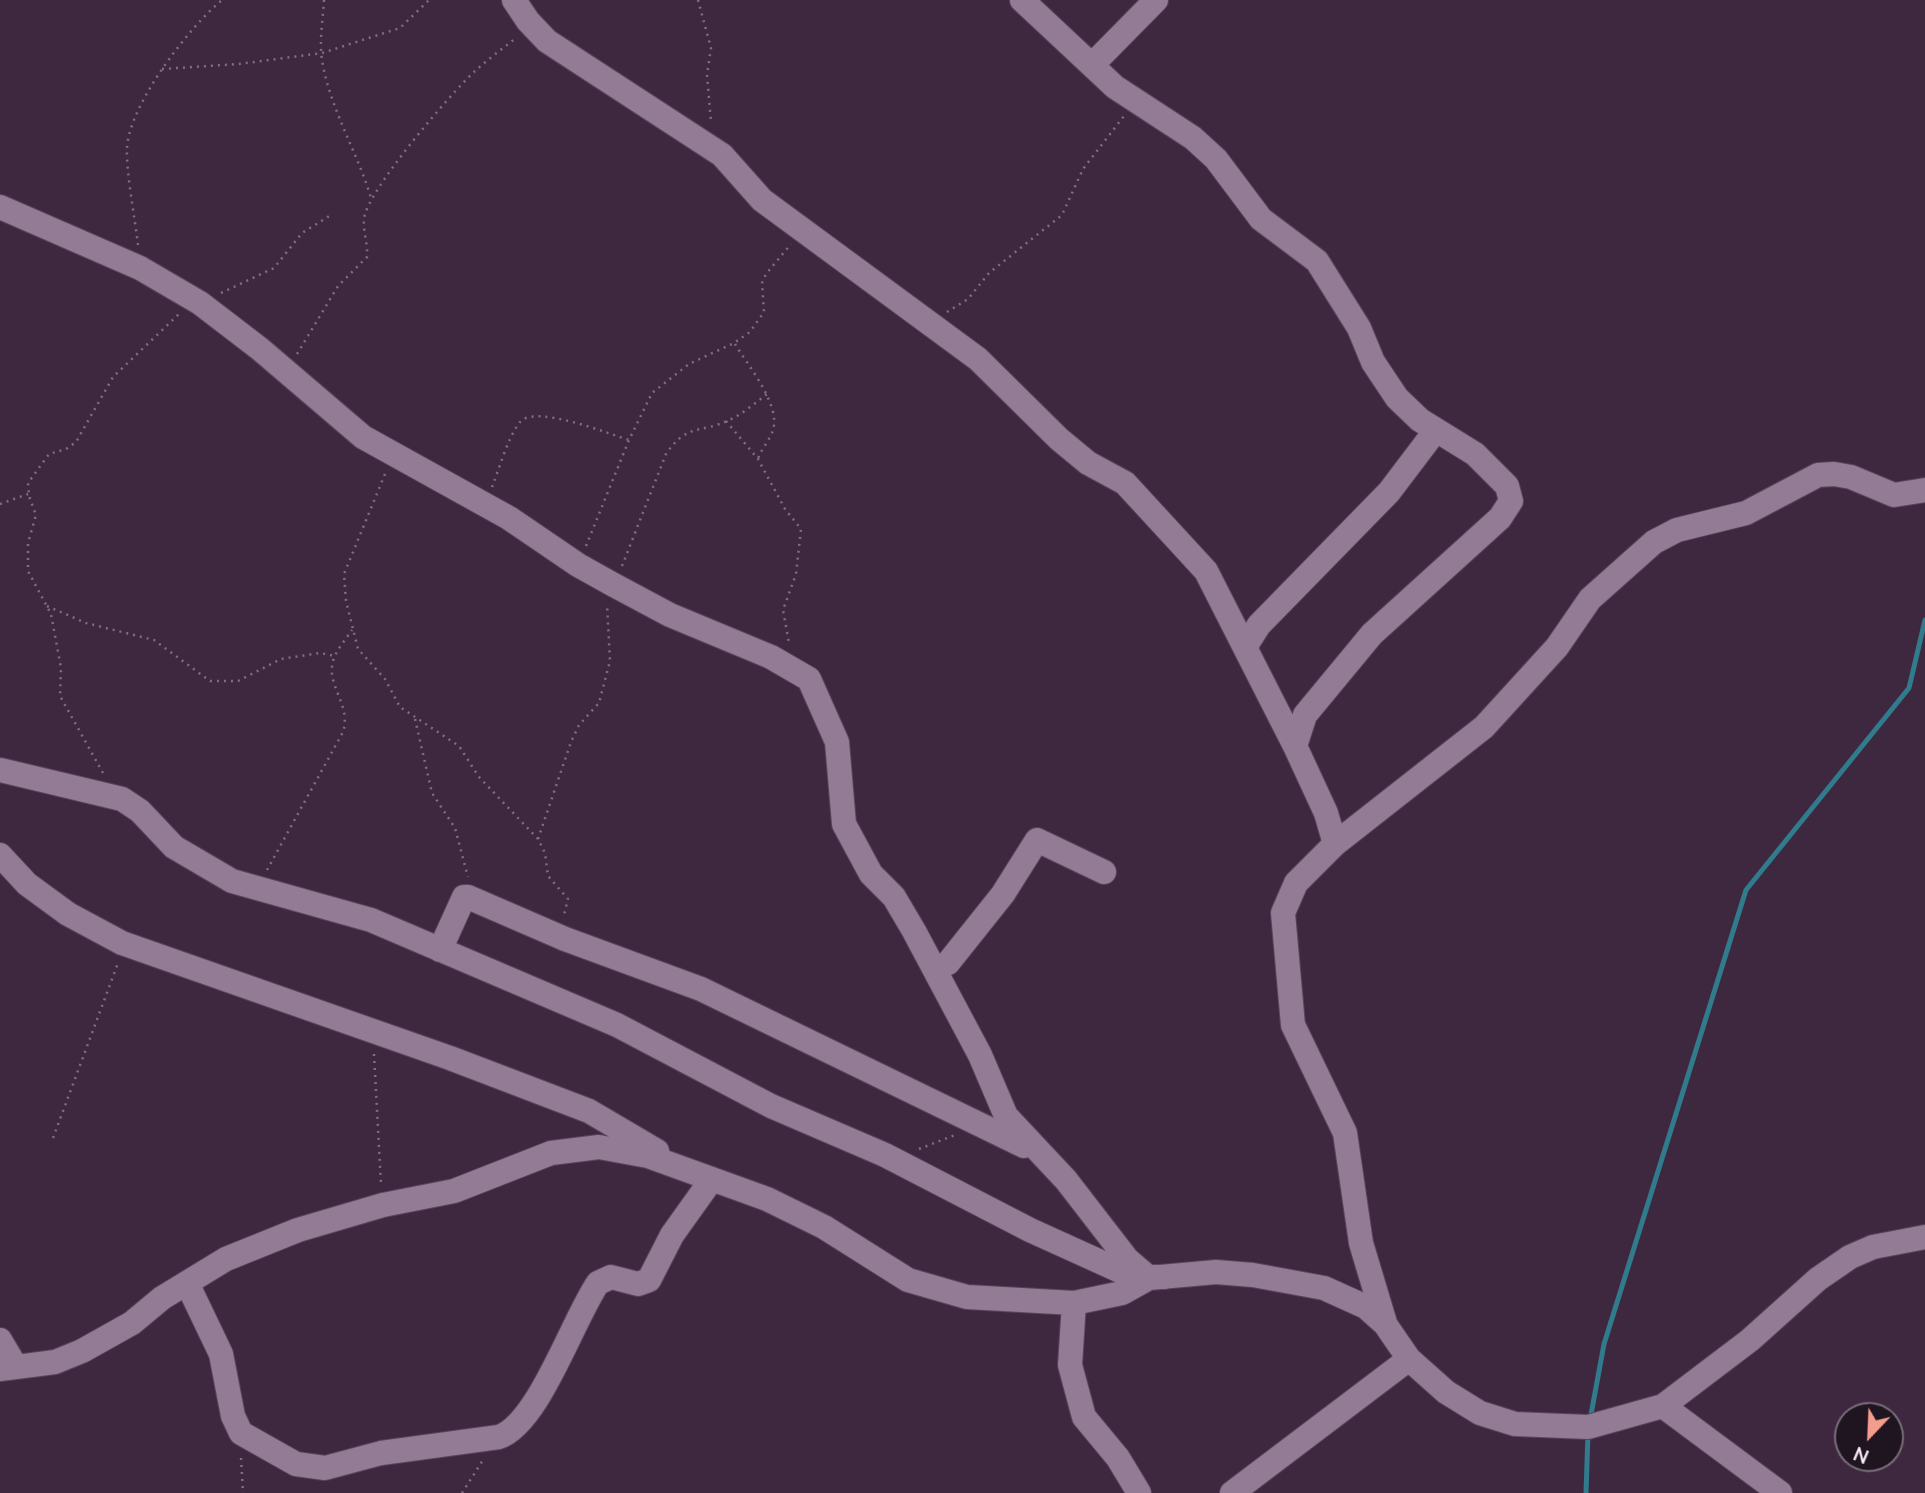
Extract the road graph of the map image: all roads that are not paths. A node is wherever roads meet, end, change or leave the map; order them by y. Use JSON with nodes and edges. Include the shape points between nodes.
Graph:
{"nodes":[{"id":1,"x":514,"y":0,"type":"edge"},
{"id":2,"x":1022,"y":0,"type":"edge"},
{"id":3,"x":1156,"y":0,"type":"edge"},
{"id":4,"x":1092,"y":65,"type":"junction"},
{"id":5,"x":0,"y":207,"type":"edge"},
{"id":6,"x":1436,"y":430,"type":"junction"},
{"id":7,"x":1925,"y":490,"type":"edge"},
{"id":8,"x":1245,"y":646,"type":"junction"},
{"id":9,"x":1295,"y":746,"type":"junction"},
{"id":10,"x":0,"y":770,"type":"edge"},
{"id":11,"x":1335,"y":844,"type":"junction"},
{"id":12,"x":0,"y":855,"type":"edge"},
{"id":13,"x":1104,"y":872,"type":"dead end"},
{"id":14,"x":914,"y":931,"type":"junction"},
{"id":15,"x":440,"y":950,"type":"junction"},
{"id":16,"x":948,"y":963,"type":"junction"},
{"id":17,"x":980,"y":1055,"type":"junction"},
{"id":18,"x":1042,"y":1156,"type":"junction"},
{"id":19,"x":680,"y":1167,"type":"junction"},
{"id":20,"x":712,"y":1179,"type":"junction"},
{"id":21,"x":1925,"y":1237,"type":"edge"},
{"id":22,"x":1158,"y":1278,"type":"junction"},
{"id":23,"x":187,"y":1283,"type":"junction"},
{"id":24,"x":1074,"y":1303,"type":"junction"},
{"id":25,"x":1385,"y":1324,"type":"junction"},
{"id":26,"x":0,"y":1340,"type":"edge"},
{"id":27,"x":1409,"y":1359,"type":"junction"},
{"id":28,"x":8,"y":1368,"type":"edge"},
{"id":29,"x":1662,"y":1406,"type":"junction"},
{"id":30,"x":1139,"y":1493,"type":"edge"},
{"id":31,"x":1232,"y":1493,"type":"edge"},
{"id":32,"x":1780,"y":1493,"type":"edge"}],
"edges":[{"from":1,"to":8,"type":"street","via":[[532,25],[570,57],[709,146],[762,200],[978,359],[1059,439],[1088,463],[1125,483],[1206,571]]},
{"from":2,"to":4,"type":"street"},
{"from":3,"to":4,"type":"street"},
{"from":4,"to":6,"type":"street","via":[[1115,87],[1193,138],[1216,159],[1261,219],[1317,261],[1359,328],[1386,385],[1408,410]]},
{"from":5,"to":14,"type":"street","via":[[140,268],[200,303],[363,436],[392,454],[509,518],[608,582],[808,679],[832,728],[840,757],[844,824],[872,874],[894,897]]},
{"from":6,"to":8,"type":"street","via":[[1389,492],[1259,625]]},
{"from":6,"to":9,"type":"street","via":[[1494,471],[1507,486],[1511,501],[1500,518],[1372,635],[1305,715]]},
{"from":7,"to":11,"type":"street","via":[[1894,495],[1852,477],[1818,475],[1746,513],[1677,530],[1654,542],[1590,598],[1557,647],[1484,727]]},
{"from":8,"to":9,"type":"street"},
{"from":9,"to":11,"type":"street"},
{"from":10,"to":15,"type":"street","via":[[122,799],[174,847],[232,881],[371,919]]},
{"from":11,"to":25,"type":"street","via":[[1296,883],[1283,914],[1293,1025],[1345,1133],[1361,1242]]},
{"from":12,"to":19,"type":"street","via":[[47,899],[122,943],[589,1111]]},
{"from":13,"to":16,"type":"street","via":[[1037,840],[1003,894]]},
{"from":14,"to":16,"type":"street"},
{"from":14,"to":17,"type":"street"},
{"from":15,"to":18,"type":"street","via":[[458,906],[468,897],[701,989]]},
{"from":15,"to":22,"type":"street","via":[[617,1025],[771,1106],[885,1155],[1030,1230],[1138,1279]]},
{"from":16,"to":17,"type":"street","via":[[973,1018]]},
{"from":17,"to":18,"type":"street","via":[[1006,1116]]},
{"from":18,"to":22,"type":"street","via":[[1127,1259],[1148,1277]]},
{"from":19,"to":20,"type":"street"},
{"from":19,"to":23,"type":"street","via":[[619,1148],[551,1153],[454,1191],[383,1205],[298,1230],[226,1259]]},
{"from":20,"to":23,"type":"street","via":[[672,1235],[649,1280],[638,1284],[605,1277],[598,1283],[527,1411],[509,1433],[499,1437],[440,1443],[325,1468],[310,1468],[280,1456],[243,1434],[233,1416],[221,1354]]},
{"from":20,"to":24,"type":"street","via":[[795,1212],[908,1280],[967,1297]]},
{"from":21,"to":29,"type":"street","via":[[1873,1247],[1850,1257]]},
{"from":22,"to":24,"type":"street","via":[[1122,1293]]},
{"from":22,"to":25,"type":"street","via":[[1216,1272],[1324,1288],[1366,1307]]},
{"from":23,"to":28,"type":"street","via":[[132,1323],[82,1351],[55,1362]]},
{"from":24,"to":30,"type":"street","via":[[1070,1365],[1084,1418],[1118,1458]]},
{"from":25,"to":27,"type":"street"},
{"from":26,"to":28,"type":"street"},
{"from":27,"to":29,"type":"street","via":[[1446,1392],[1480,1413],[1515,1424],[1588,1427]]},
{"from":27,"to":31,"type":"street"},
{"from":29,"to":32,"type":"street"}]}
